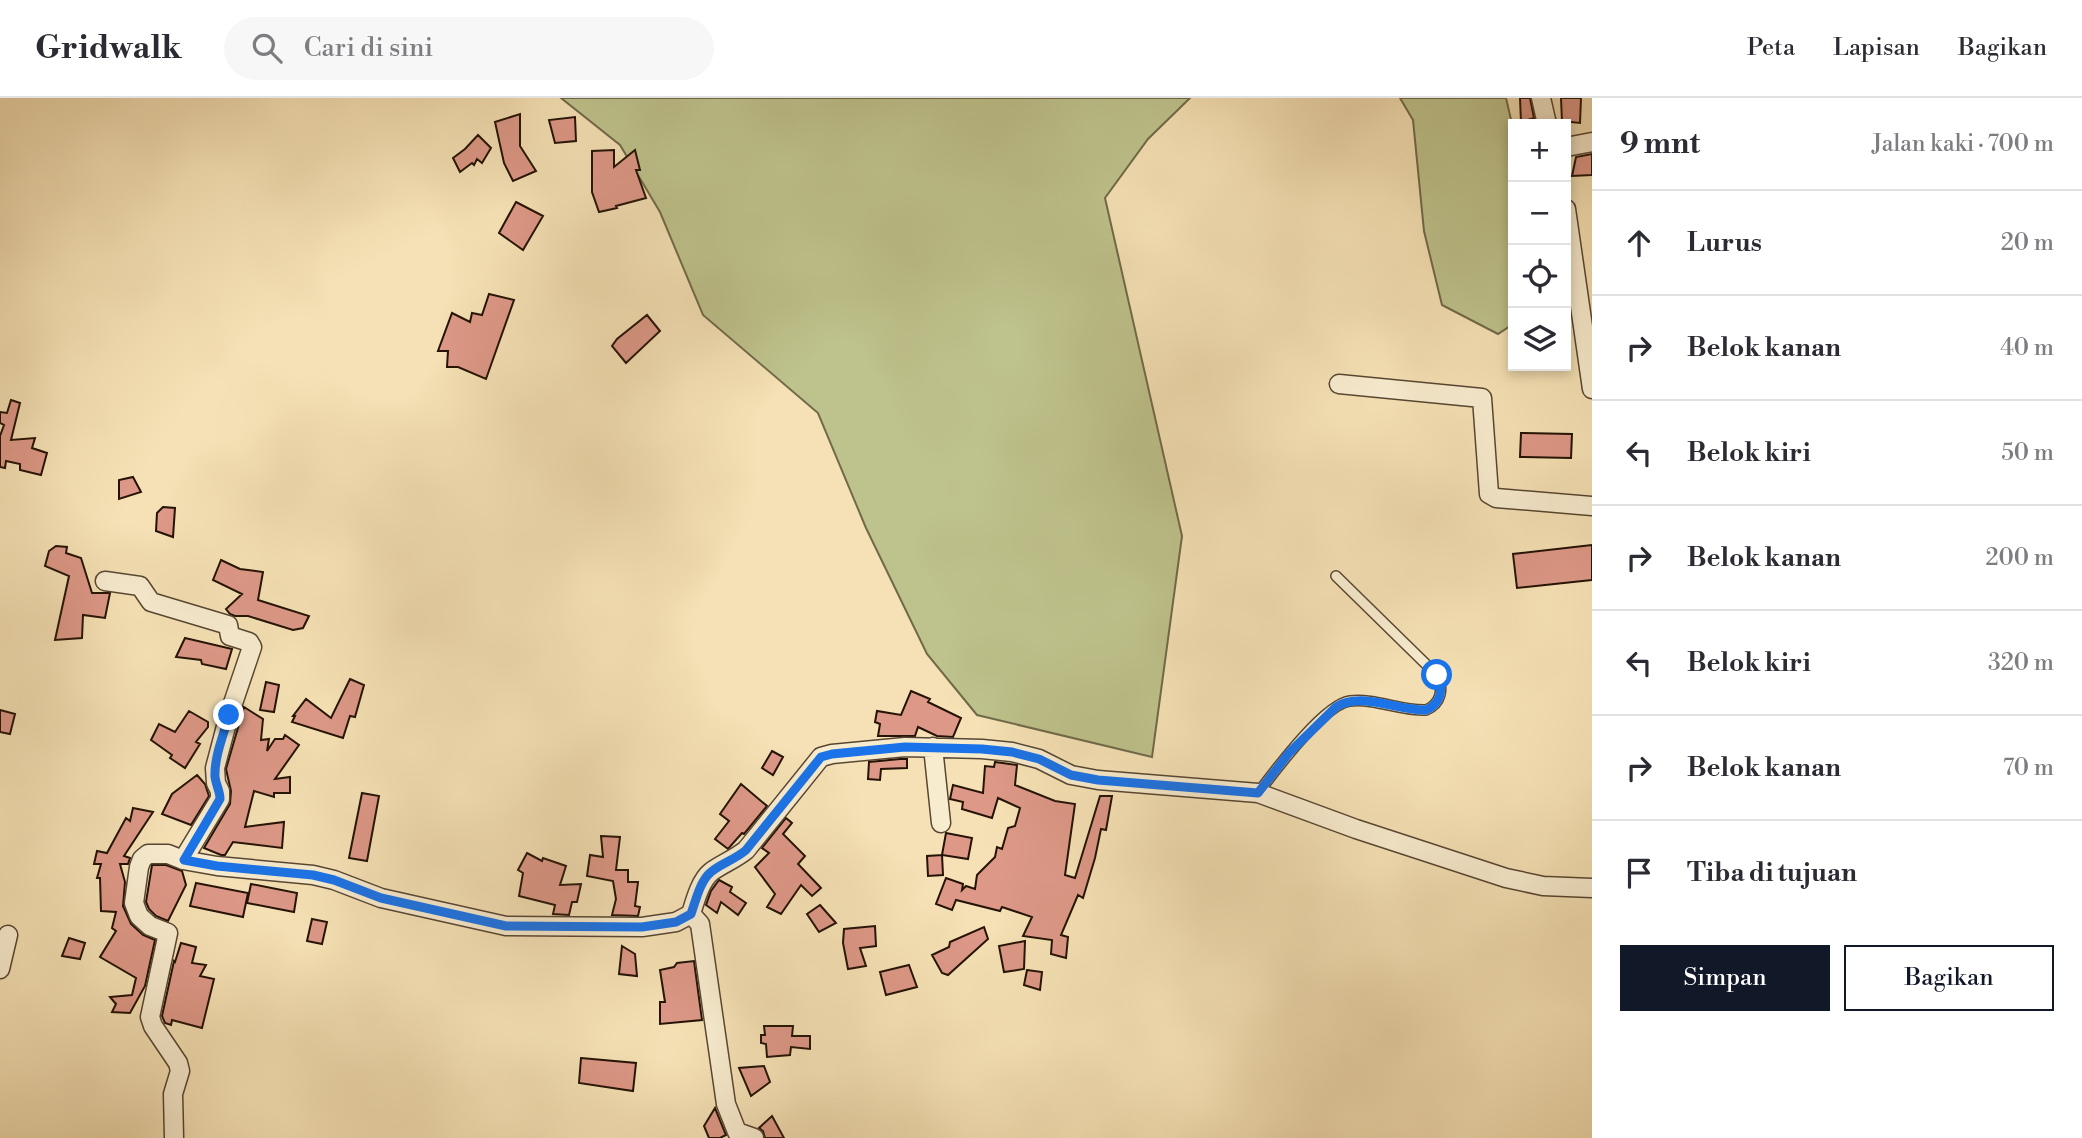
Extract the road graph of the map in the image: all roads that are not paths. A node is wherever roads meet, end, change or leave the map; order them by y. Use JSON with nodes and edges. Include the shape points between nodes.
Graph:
{"nodes":[{"id":1,"x":1541,"y":98,"type":"edge"},
{"id":2,"x":1546,"y":119,"type":"edge"},
{"id":3,"x":1592,"y":142,"type":"edge"},
{"id":4,"x":1571,"y":145,"type":"edge"},
{"id":5,"x":1571,"y":238,"type":"edge"},
{"id":6,"x":1587,"y":329,"type":"edge"},
{"id":7,"x":1339,"y":384,"type":"dead end"},
{"id":8,"x":1592,"y":389,"type":"edge"},
{"id":9,"x":1592,"y":506,"type":"edge"},
{"id":10,"x":1336,"y":576,"type":"dead end"},
{"id":11,"x":104,"y":581,"type":"dead end"},
{"id":12,"x":933,"y":747,"type":"junction"},
{"id":13,"x":1258,"y":793,"type":"junction"},
{"id":14,"x":941,"y":823,"type":"dead end"},
{"id":15,"x":184,"y":860,"type":"junction"},
{"id":16,"x":1592,"y":888,"type":"edge"},
{"id":17,"x":691,"y":914,"type":"junction"},
{"id":18,"x":8,"y":936,"type":"dead end"},
{"id":19,"x":0,"y":969,"type":"edge"},
{"id":20,"x":174,"y":1138,"type":"edge"},
{"id":21,"x":754,"y":1138,"type":"edge"}],
"edges":[{"from":1,"to":2,"type":"street"},
{"from":3,"to":4,"type":"street"},
{"from":5,"to":6,"type":"street"},
{"from":6,"to":8,"type":"street"},
{"from":7,"to":9,"type":"street","via":[[1482,398],[1489,494]]},
{"from":10,"to":13,"type":"lane","via":[[1437,675],[1441,682],[1438,700],[1426,710],[1343,702],[1289,753]]},
{"from":11,"to":15,"type":"street","via":[[140,586],[150,602],[228,625],[230,636],[252,646],[215,768],[220,799]]},
{"from":12,"to":13,"type":"street","via":[[1012,752],[1071,775],[1098,780]]},
{"from":12,"to":14,"type":"street"},
{"from":12,"to":17,"type":"street","via":[[821,757],[746,850],[710,872]]},
{"from":13,"to":16,"type":"street","via":[[1506,878],[1543,886]]},
{"from":15,"to":17,"type":"street","via":[[313,875],[381,898],[506,926],[642,927],[676,922]]},
{"from":15,"to":20,"type":"street","via":[[167,854],[148,854],[142,859],[134,903],[150,926],[169,933],[150,1017],[180,1071],[173,1094]]},
{"from":17,"to":21,"type":"street","via":[[700,924],[726,1104],[737,1132]]},
{"from":18,"to":19,"type":"street"}]}
